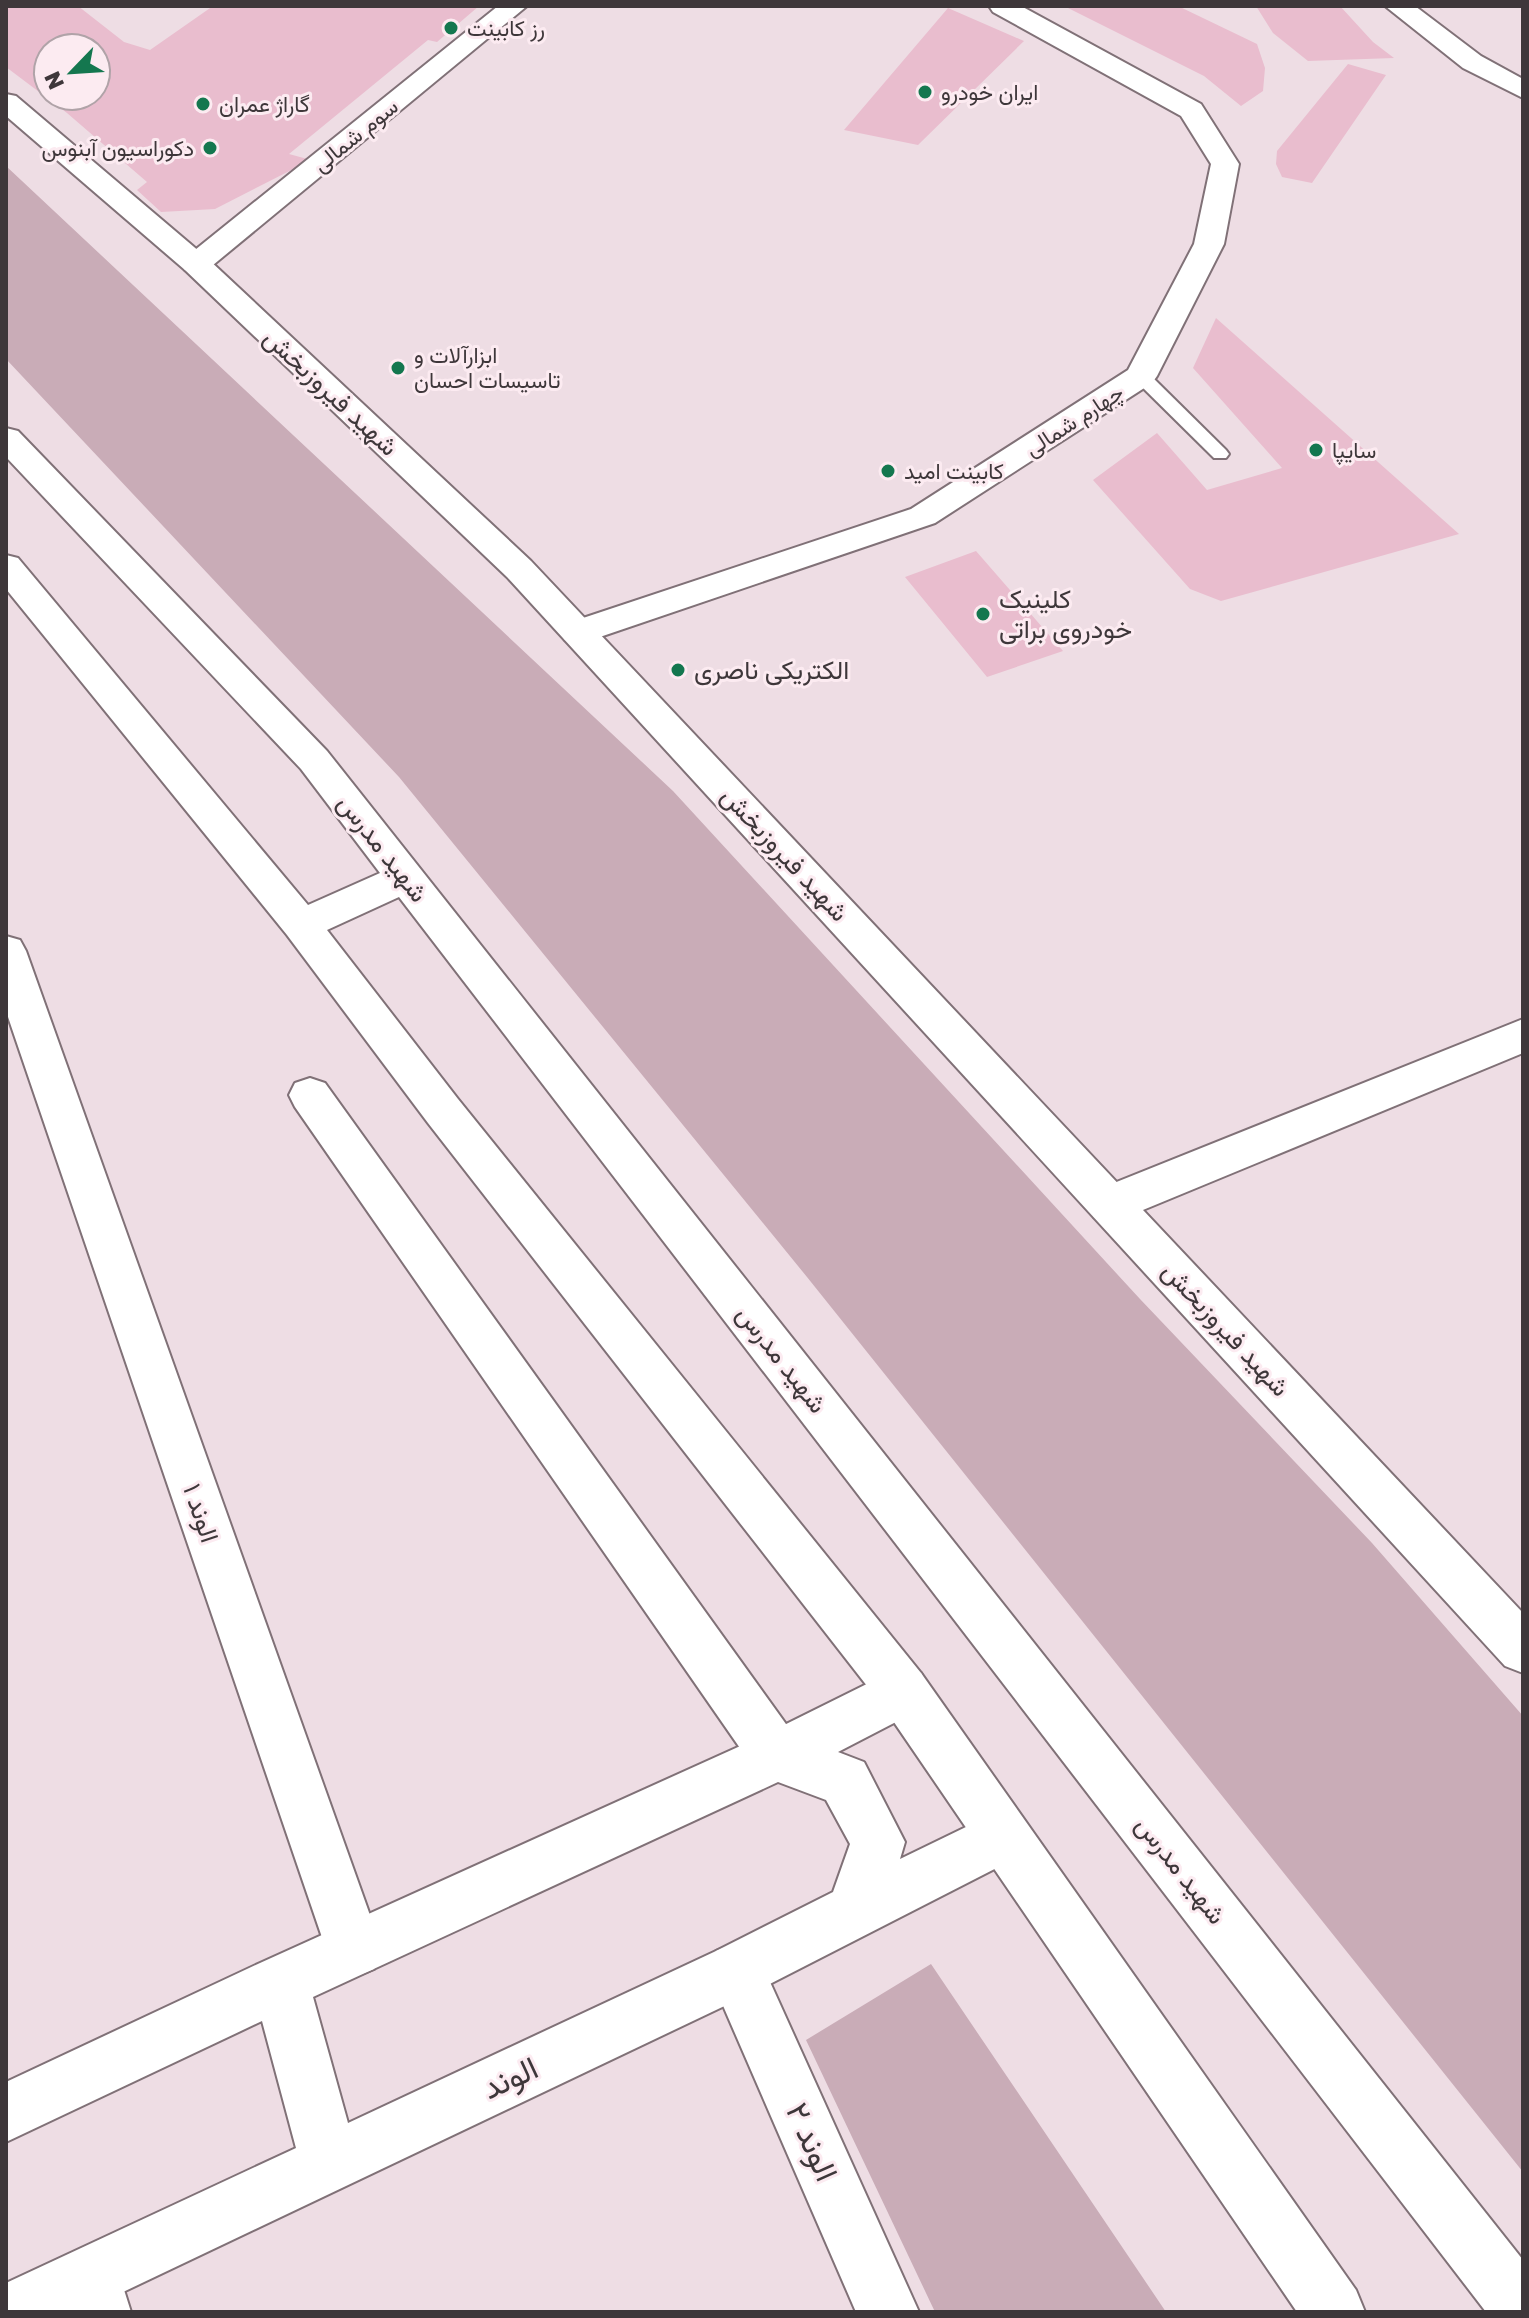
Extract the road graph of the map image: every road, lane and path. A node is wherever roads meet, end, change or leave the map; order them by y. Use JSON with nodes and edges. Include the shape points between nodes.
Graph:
{"nodes":[{"id":1,"x":514,"y":6,"type":"edge"},
{"id":2,"x":1002,"y":6,"type":"edge"},
{"id":3,"x":1398,"y":6,"type":"edge"},
{"id":4,"x":1523,"y":90,"type":"edge"},
{"id":5,"x":6,"y":102,"type":"edge"},
{"id":6,"x":196,"y":264,"type":"junction"},
{"id":7,"x":1141,"y":376,"type":"junction"},
{"id":8,"x":6,"y":438,"type":"edge"},
{"id":9,"x":1220,"y":454,"type":"dead end"},
{"id":10,"x":6,"y":566,"type":"edge"},
{"id":11,"x":578,"y":632,"type":"junction"},
{"id":12,"x":406,"y":878,"type":"junction"},
{"id":13,"x":301,"y":925,"type":"junction"},
{"id":14,"x":6,"y":951,"type":"edge"},
{"id":15,"x":1523,"y":1035,"type":"edge"},
{"id":16,"x":310,"y":1095,"type":"dead end"},
{"id":17,"x":1110,"y":1204,"type":"junction"},
{"id":18,"x":1523,"y":1649,"type":"edge"},
{"id":19,"x":903,"y":1691,"type":"junction"},
{"id":20,"x":777,"y":1756,"type":"junction"},
{"id":21,"x":1003,"y":1836,"type":"junction"},
{"id":22,"x":854,"y":1912,"type":"junction"},
{"id":23,"x":354,"y":1949,"type":"junction"},
{"id":24,"x":736,"y":1971,"type":"junction"},
{"id":25,"x":280,"y":1983,"type":"junction"},
{"id":26,"x":6,"y":2113,"type":"edge"},
{"id":27,"x":330,"y":2164,"type":"junction"},
{"id":28,"x":95,"y":2294,"type":"edge"},
{"id":29,"x":1523,"y":2310,"type":"edge"},
{"id":30,"x":13,"y":2312,"type":"edge"},
{"id":31,"x":888,"y":2312,"type":"edge"},
{"id":32,"x":1334,"y":2312,"type":"edge"}],
"edges":[{"from":1,"to":6,"type":"street","name":"سوم شمالی"},
{"from":2,"to":7,"type":"street","name":"چهارم شمالی","via":[[1191,110],[1225,164],[1209,244]]},
{"from":3,"to":4,"type":"street","via":[[1472,62]]},
{"from":5,"to":6,"type":"street","name":"شهید فیروزبخش"},
{"from":6,"to":11,"type":"street","name":"شهید فیروزبخش","via":[[507,558]]},
{"from":7,"to":9,"type":"lane"},
{"from":7,"to":11,"type":"street","name":"چهارم شمالی","via":[[923,516]]},
{"from":8,"to":12,"type":"street","name":"شهید مدرس","via":[[314,760]]},
{"from":10,"to":13,"type":"street"},
{"from":11,"to":17,"type":"street","name":"شهید فیروزبخش"},
{"from":12,"to":13,"type":"street"},
{"from":12,"to":29,"type":"street","name":"شهید مدرس"},
{"from":13,"to":19,"type":"street"},
{"from":14,"to":23,"type":"street","name":"الوند ۱"},
{"from":15,"to":17,"type":"street"},
{"from":16,"to":20,"type":"street"},
{"from":17,"to":18,"type":"street","name":"شهید فیروزبخش"},
{"from":19,"to":20,"type":"street"},
{"from":19,"to":21,"type":"street"},
{"from":20,"to":22,"type":"street","via":[[845,1781],[878,1842]]},
{"from":20,"to":23,"type":"street"},
{"from":21,"to":22,"type":"street","name":"الوند"},
{"from":21,"to":32,"type":"street"},
{"from":22,"to":24,"type":"street","name":"الوند"},
{"from":23,"to":25,"type":"street"},
{"from":24,"to":27,"type":"street","name":"الوند"},
{"from":24,"to":31,"type":"street","name":"الوند ۲"},
{"from":25,"to":26,"type":"street"},
{"from":25,"to":27,"type":"street"},
{"from":27,"to":28,"type":"street","name":"الوند"},
{"from":28,"to":30,"type":"street","name":"الوند"}]}
